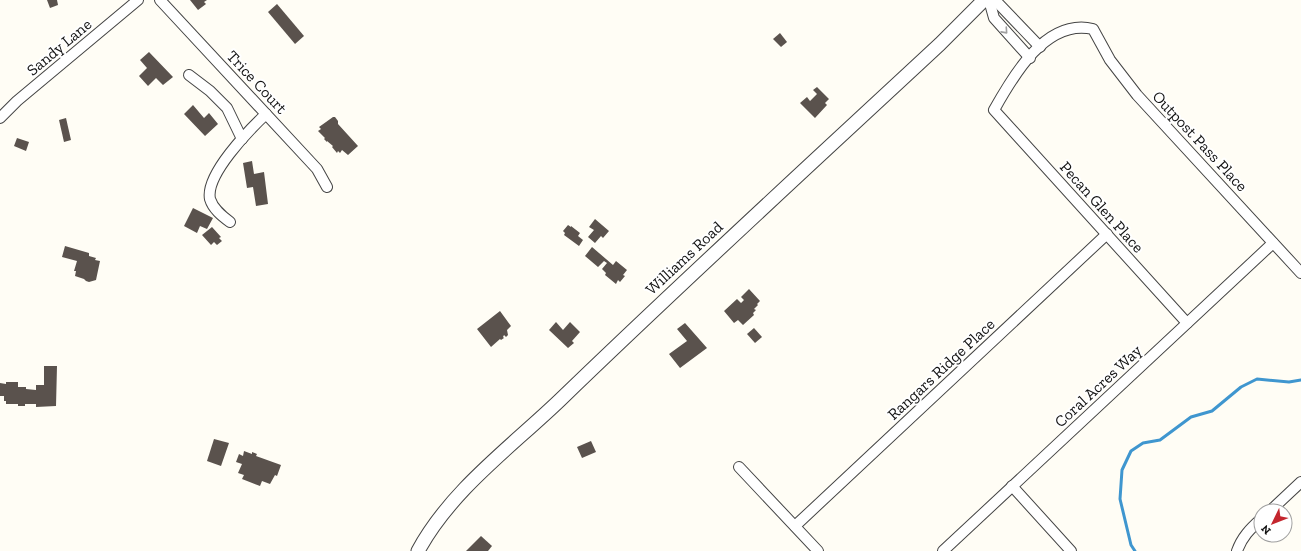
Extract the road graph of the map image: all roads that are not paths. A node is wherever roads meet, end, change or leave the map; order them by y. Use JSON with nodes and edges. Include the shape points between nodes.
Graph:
{"nodes":[{"id":1,"x":138,"y":0,"type":"edge"},
{"id":2,"x":160,"y":0,"type":"edge"},
{"id":3,"x":984,"y":0,"type":"edge"},
{"id":4,"x":988,"y":0,"type":"edge"},
{"id":5,"x":995,"y":0,"type":"edge"},
{"id":6,"x":1040,"y":47,"type":"junction"},
{"id":7,"x":1030,"y":58,"type":"junction"},
{"id":8,"x":189,"y":75,"type":"dead end"},
{"id":9,"x":266,"y":114,"type":"junction"},
{"id":10,"x":0,"y":118,"type":"edge"},
{"id":11,"x":242,"y":139,"type":"junction"},
{"id":12,"x":327,"y":187,"type":"dead end"},
{"id":13,"x":230,"y":222,"type":"dead end"},
{"id":14,"x":1107,"y":234,"type":"junction"},
{"id":15,"x":1273,"y":243,"type":"junction"},
{"id":16,"x":1301,"y":273,"type":"edge"},
{"id":17,"x":1187,"y":323,"type":"junction"},
{"id":18,"x":740,"y":468,"type":"dead end"},
{"id":19,"x":1301,"y":482,"type":"edge"},
{"id":20,"x":1012,"y":486,"type":"junction"},
{"id":21,"x":1279,"y":503,"type":"edge"},
{"id":22,"x":795,"y":526,"type":"junction"},
{"id":23,"x":1253,"y":526,"type":"edge"},
{"id":24,"x":418,"y":551,"type":"edge"},
{"id":25,"x":818,"y":551,"type":"edge"},
{"id":26,"x":942,"y":551,"type":"edge"},
{"id":27,"x":1071,"y":551,"type":"edge"},
{"id":28,"x":1237,"y":551,"type":"edge"}],
"edges":[{"from":1,"to":10,"type":"street","name":"Sandy Lane"},
{"from":2,"to":9,"type":"street","name":"Trice Court"},
{"from":3,"to":24,"type":"street","name":"Williams Road","via":[[469,484],[441,515]]},
{"from":4,"to":7,"type":"street","one_way":true,"via":[[994,18]]},
{"from":5,"to":6,"type":"street"},
{"from":6,"to":7,"type":"street"},
{"from":6,"to":15,"type":"street","name":"Outpost Pass Place","via":[[1058,33],[1083,27],[1093,29],[1110,60],[1137,95]]},
{"from":7,"to":14,"type":"street","name":"Pecan Glen Place","via":[[1011,80],[994,110]]},
{"from":8,"to":11,"type":"street","via":[[227,108]]},
{"from":9,"to":11,"type":"street"},
{"from":9,"to":12,"type":"street","name":"Trice Court","via":[[317,169]]},
{"from":11,"to":13,"type":"street","via":[[215,175],[210,191],[210,200],[217,212]]},
{"from":14,"to":17,"type":"street","name":"Pecan Glen Place"},
{"from":14,"to":22,"type":"street","name":"Rangars Ridge Place"},
{"from":15,"to":16,"type":"street","name":"Outpost Pass Place"},
{"from":15,"to":17,"type":"street","name":"Coral Acres Way"},
{"from":17,"to":20,"type":"street","name":"Coral Acres Way"},
{"from":18,"to":22,"type":"street"},
{"from":19,"to":21,"type":"street"},
{"from":20,"to":26,"type":"street","name":"Coral Acres Way"},
{"from":20,"to":27,"type":"street"},
{"from":22,"to":25,"type":"street"},
{"from":23,"to":28,"type":"street","via":[[1240,541]]}]}
